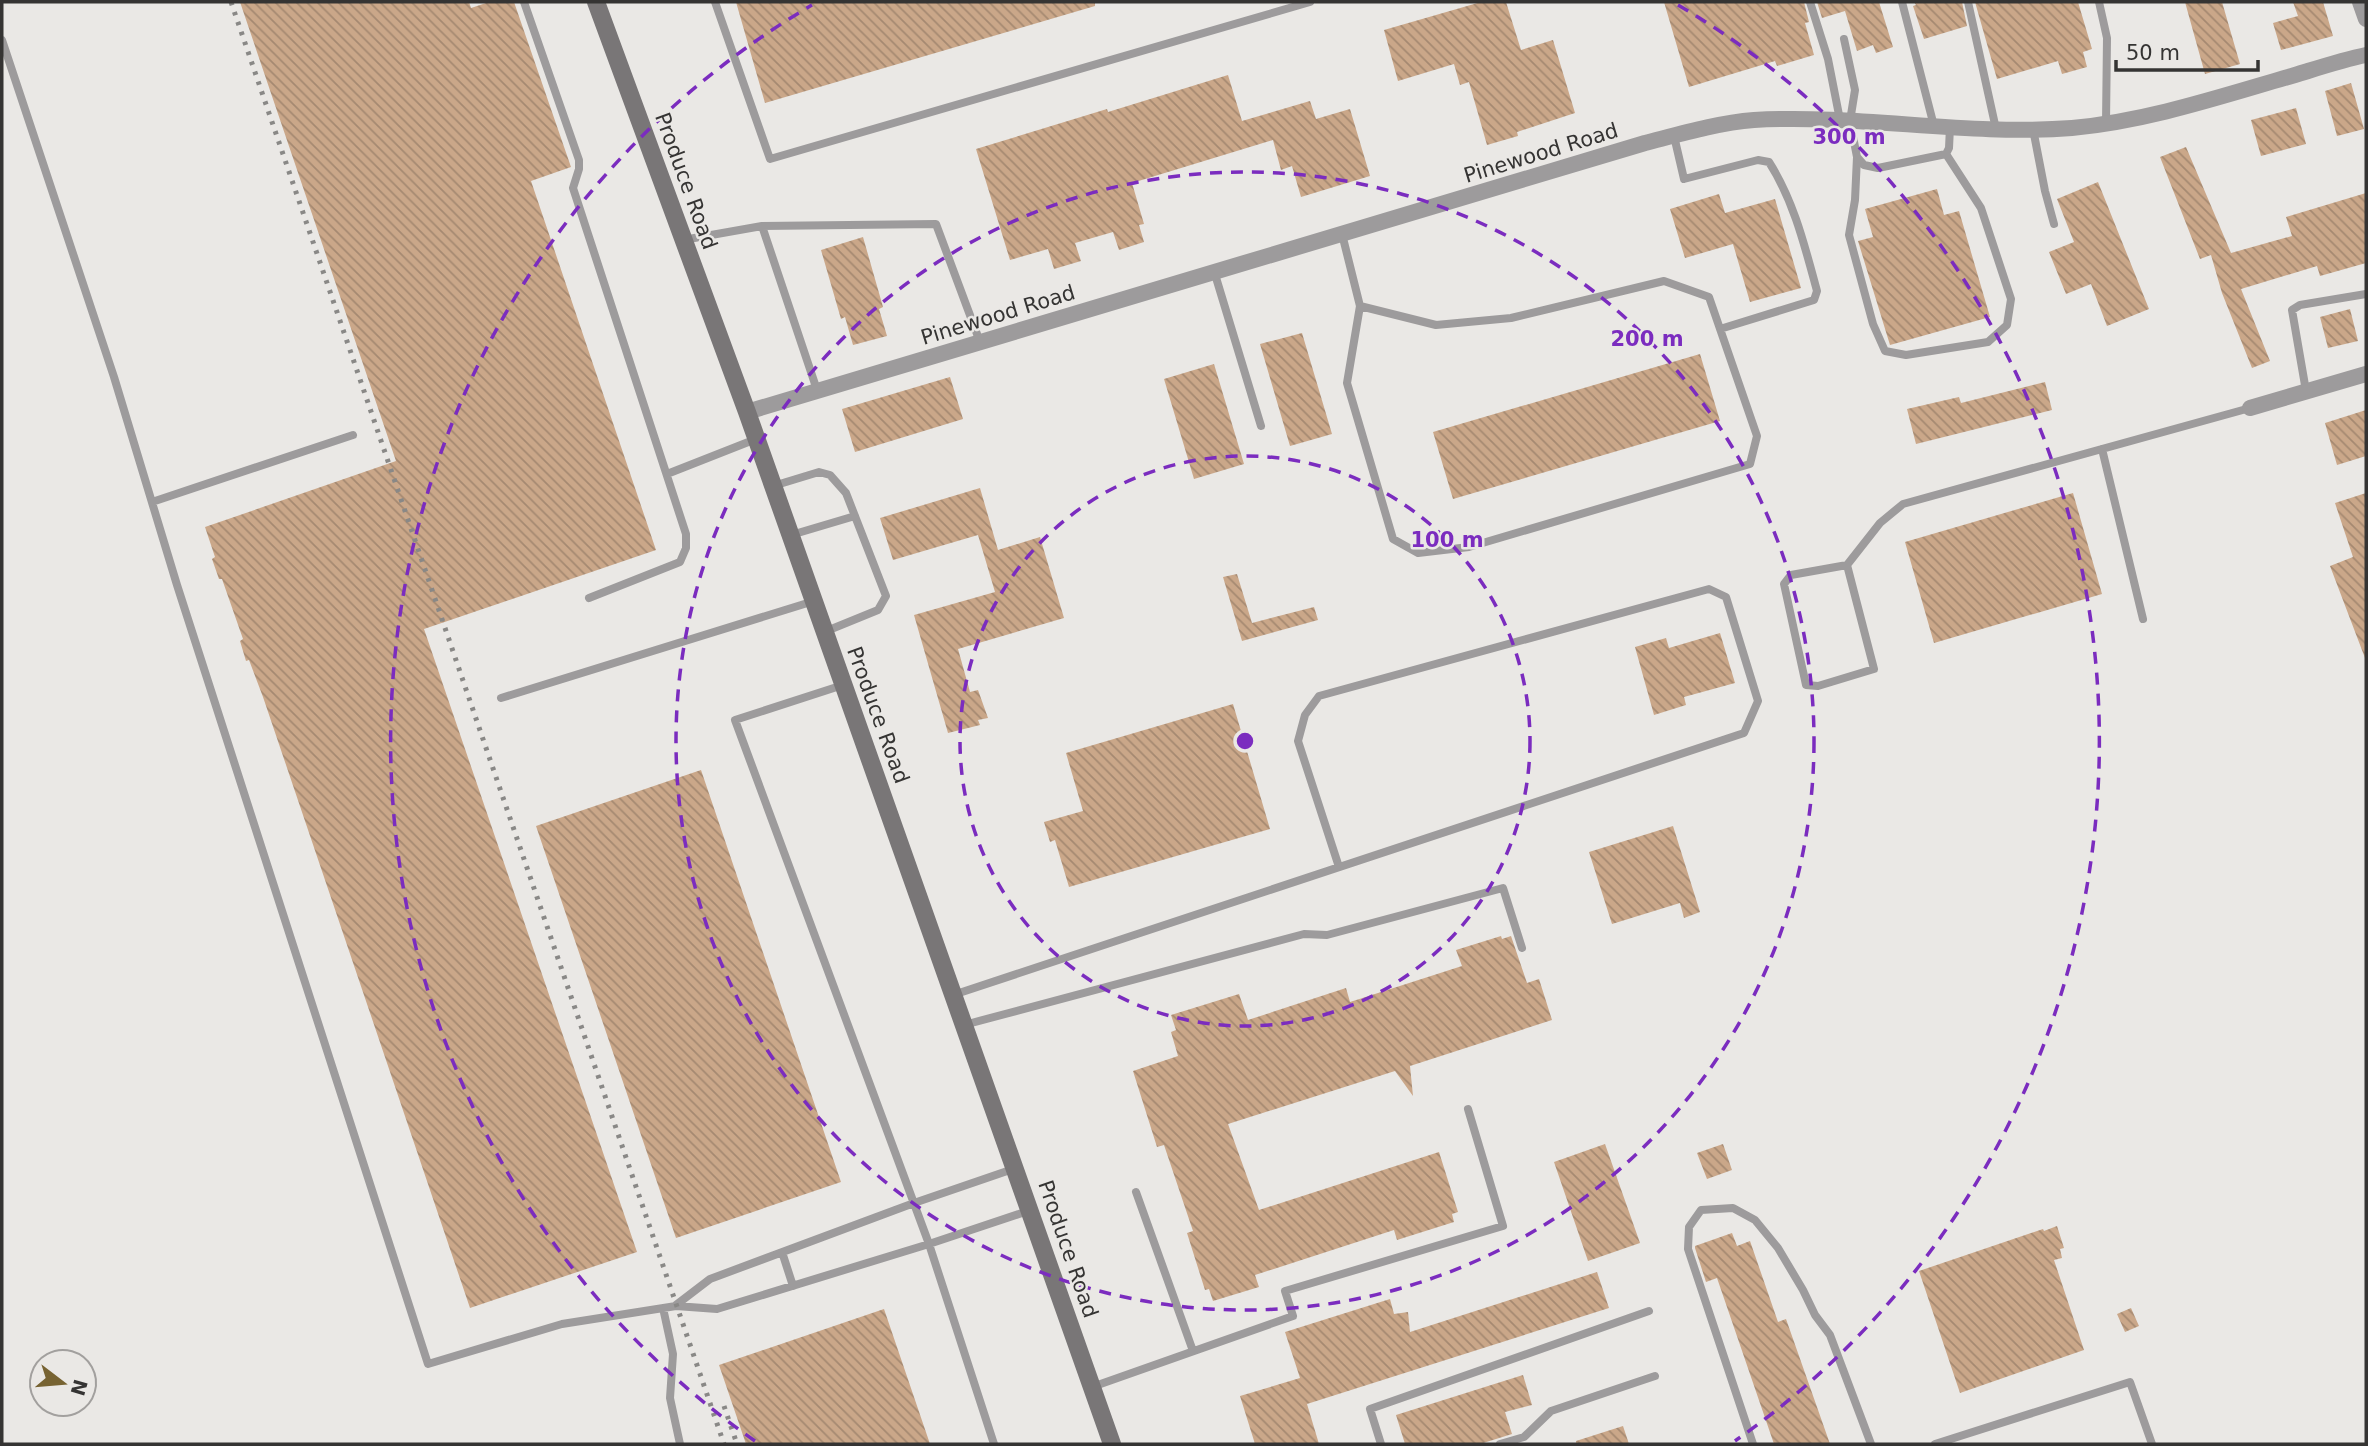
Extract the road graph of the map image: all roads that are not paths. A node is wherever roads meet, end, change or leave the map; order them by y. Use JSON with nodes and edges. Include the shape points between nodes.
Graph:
{"nodes":[{"id":1,"x":524,"y":2,"type":"edge"},
{"id":2,"x":596,"y":2,"type":"edge"},
{"id":3,"x":715,"y":2,"type":"edge"},
{"id":4,"x":1310,"y":2,"type":"edge"},
{"id":5,"x":1810,"y":2,"type":"edge"},
{"id":6,"x":1902,"y":2,"type":"edge"},
{"id":7,"x":1968,"y":2,"type":"edge"},
{"id":8,"x":2099,"y":2,"type":"edge"},
{"id":9,"x":2360,"y":2,"type":"edge"},
{"id":10,"x":2366,"y":19,"type":"edge"},
{"id":11,"x":1844,"y":39,"type":"dead end"},
{"id":12,"x":2,"y":40,"type":"edge"},
{"id":13,"x":2366,"y":55,"type":"edge"},
{"id":14,"x":1845,"y":121,"type":"junction"},
{"id":15,"x":2106,"y":123,"type":"junction"},
{"id":16,"x":1942,"y":127,"type":"junction"},
{"id":17,"x":1996,"y":129,"type":"junction"},
{"id":18,"x":2033,"y":129,"type":"junction"},
{"id":19,"x":1674,"y":136,"type":"junction"},
{"id":20,"x":1946,"y":154,"type":"junction"},
{"id":21,"x":1857,"y":157,"type":"junction"},
{"id":22,"x":2054,"y":225,"type":"dead end"},
{"id":23,"x":762,"y":226,"type":"junction"},
{"id":24,"x":1342,"y":234,"type":"junction"},
{"id":25,"x":683,"y":240,"type":"junction"},
{"id":26,"x":1214,"y":271,"type":"junction"},
{"id":27,"x":2366,"y":294,"type":"edge"},
{"id":28,"x":1360,"y":306,"type":"junction"},
{"id":29,"x":1720,"y":329,"type":"junction"},
{"id":30,"x":980,"y":342,"type":"junction"},
{"id":31,"x":2366,"y":374,"type":"edge"},
{"id":32,"x":817,"y":390,"type":"junction"},
{"id":33,"x":2306,"y":391,"type":"junction"},
{"id":34,"x":2250,"y":408,"type":"joint"},
{"id":35,"x":747,"y":412,"type":"junction"},
{"id":36,"x":1261,"y":426,"type":"dead end"},
{"id":37,"x":353,"y":435,"type":"dead end"},
{"id":38,"x":756,"y":439,"type":"junction"},
{"id":39,"x":2102,"y":449,"type":"junction"},
{"id":40,"x":667,"y":474,"type":"junction"},
{"id":41,"x":773,"y":486,"type":"junction"},
{"id":42,"x":152,"y":502,"type":"junction"},
{"id":43,"x":855,"y":516,"type":"junction"},
{"id":44,"x":790,"y":536,"type":"junction"},
{"id":45,"x":1847,"y":565,"type":"junction"},
{"id":46,"x":589,"y":598,"type":"dead end"},
{"id":47,"x":814,"y":601,"type":"junction"},
{"id":48,"x":2143,"y":619,"type":"dead end"},
{"id":49,"x":824,"y":632,"type":"junction"},
{"id":50,"x":843,"y":685,"type":"junction"},
{"id":51,"x":501,"y":698,"type":"dead end"},
{"id":52,"x":1339,"y":867,"type":"junction"},
{"id":53,"x":1522,"y":948,"type":"dead end"},
{"id":54,"x":953,"y":995,"type":"junction"},
{"id":55,"x":964,"y":1025,"type":"junction"},
{"id":56,"x":1468,"y":1109,"type":"dead end"},
{"id":57,"x":1016,"y":1168,"type":"junction"},
{"id":58,"x":1136,"y":1192,"type":"dead end"},
{"id":59,"x":914,"y":1203,"type":"junction"},
{"id":60,"x":1031,"y":1210,"type":"junction"},
{"id":61,"x":929,"y":1244,"type":"junction"},
{"id":62,"x":782,"y":1252,"type":"junction"},
{"id":63,"x":793,"y":1286,"type":"junction"},
{"id":64,"x":676,"y":1306,"type":"junction"},
{"id":65,"x":663,"y":1308,"type":"junction"},
{"id":66,"x":1649,"y":1311,"type":"dead end"},
{"id":67,"x":1193,"y":1351,"type":"junction"},
{"id":68,"x":1655,"y":1376,"type":"dead end"},
{"id":69,"x":1092,"y":1387,"type":"junction"},
{"id":70,"x":680,"y":1444,"type":"edge"},
{"id":71,"x":994,"y":1444,"type":"edge"},
{"id":72,"x":1112,"y":1444,"type":"edge"},
{"id":73,"x":1381,"y":1444,"type":"edge"},
{"id":74,"x":1500,"y":1444,"type":"edge"},
{"id":75,"x":1753,"y":1444,"type":"edge"},
{"id":76,"x":1871,"y":1444,"type":"edge"},
{"id":77,"x":1935,"y":1444,"type":"edge"},
{"id":78,"x":2152,"y":1444,"type":"edge"}],
"edges":[{"from":1,"to":40,"type":"lane","via":[[579,160],[573,188]]},
{"from":2,"to":25,"type":"street","name":"Produce Road"},
{"from":3,"to":4,"type":"lane","via":[[770,159]]},
{"from":5,"to":14,"type":"lane"},
{"from":6,"to":16,"type":"lane"},
{"from":7,"to":17,"type":"lane"},
{"from":8,"to":15,"type":"lane","via":[[2107,38]]},
{"from":9,"to":10,"type":"street"},
{"from":11,"to":14,"type":"lane","via":[[1855,90]]},
{"from":12,"to":42,"type":"lane"},
{"from":13,"to":15,"type":"street","name":"Pinewood Road","via":[[2175,109]]},
{"from":14,"to":16,"type":"street","name":"Pinewood Road"},
{"from":14,"to":19,"type":"street","name":"Pinewood Road","via":[[1752,121]]},
{"from":14,"to":21,"type":"lane"},
{"from":15,"to":18,"type":"street","name":"Pinewood Road"},
{"from":16,"to":17,"type":"street","name":"Pinewood Road"},
{"from":16,"to":20,"type":"lane","via":[[1949,148]]},
{"from":17,"to":18,"type":"street","name":"Pinewood Road"},
{"from":18,"to":22,"type":"lane"},
{"from":19,"to":24,"type":"street","name":"Pinewood Road"},
{"from":19,"to":29,"type":"lane","via":[[1684,179],[1758,160],[1769,162],[1802,237],[1818,291],[1814,300]]},
{"from":20,"to":21,"type":"lane","via":[[1878,168],[1864,165]]},
{"from":20,"to":21,"type":"lane","via":[[1981,208],[2011,299],[2007,325],[1988,342],[1906,355],[1885,351],[1881,345],[1849,235]]},
{"from":23,"to":25,"type":"lane"},
{"from":23,"to":30,"type":"lane","via":[[936,224]]},
{"from":23,"to":32,"type":"lane"},
{"from":24,"to":26,"type":"street","name":"Pinewood Road"},
{"from":24,"to":28,"type":"lane"},
{"from":25,"to":35,"type":"street","name":"Produce Road"},
{"from":26,"to":30,"type":"street","name":"Pinewood Road"},
{"from":26,"to":36,"type":"lane"},
{"from":27,"to":33,"type":"lane","via":[[2292,310]]},
{"from":28,"to":29,"type":"lane","via":[[1436,325],[1511,318],[1664,281],[1709,297]]},
{"from":28,"to":29,"type":"lane","via":[[1347,383],[1393,539],[1418,553],[1469,547],[1751,464],[1757,436]]},
{"from":30,"to":32,"type":"street","name":"Pinewood Road"},
{"from":31,"to":33,"type":"street"},
{"from":32,"to":35,"type":"street","name":"Pinewood Road"},
{"from":33,"to":34,"type":"street"},
{"from":34,"to":39,"type":"lane"},
{"from":35,"to":38,"type":"street","name":"Produce Road"},
{"from":37,"to":42,"type":"lane"},
{"from":38,"to":40,"type":"lane"},
{"from":38,"to":41,"type":"street","name":"Produce Road"},
{"from":39,"to":45,"type":"lane","via":[[1903,504],[1880,523]]},
{"from":39,"to":48,"type":"lane"},
{"from":40,"to":46,"type":"lane","via":[[686,534],[680,562]]},
{"from":41,"to":43,"type":"lane","via":[[819,472],[830,475],[846,493]]},
{"from":41,"to":44,"type":"street","name":"Produce Road"},
{"from":42,"to":65,"type":"lane","via":[[428,1364],[562,1324]]},
{"from":43,"to":44,"type":"lane"},
{"from":43,"to":49,"type":"lane","via":[[886,596],[878,610]]},
{"from":44,"to":47,"type":"street","name":"Produce Road"},
{"from":45,"to":45,"type":"lane","via":[[1874,669],[1811,687],[1806,685],[1784,584],[1791,575]]},
{"from":47,"to":49,"type":"street","name":"Produce Road"},
{"from":47,"to":51,"type":"lane"},
{"from":49,"to":50,"type":"street","name":"Produce Road"},
{"from":50,"to":54,"type":"street","name":"Produce Road"},
{"from":50,"to":59,"type":"lane","via":[[735,720]]},
{"from":52,"to":52,"type":"lane","via":[[1744,733],[1758,701],[1727,597],[1709,589],[1319,696],[1305,715],[1298,741]]},
{"from":52,"to":54,"type":"lane"},
{"from":53,"to":55,"type":"lane","via":[[1503,888],[1327,935],[1304,934]]},
{"from":54,"to":55,"type":"street","name":"Produce Road"},
{"from":55,"to":57,"type":"street","name":"Produce Road"},
{"from":56,"to":67,"type":"lane","via":[[1503,1226],[1284,1291],[1293,1316]]},
{"from":57,"to":59,"type":"lane"},
{"from":57,"to":60,"type":"street","name":"Produce Road"},
{"from":58,"to":67,"type":"lane"},
{"from":59,"to":61,"type":"lane"},
{"from":59,"to":62,"type":"lane"},
{"from":60,"to":61,"type":"lane"},
{"from":60,"to":69,"type":"street","name":"Produce Road"},
{"from":61,"to":63,"type":"lane"},
{"from":61,"to":71,"type":"lane"},
{"from":62,"to":63,"type":"lane"},
{"from":62,"to":64,"type":"lane","via":[[710,1279]]},
{"from":63,"to":64,"type":"lane","via":[[717,1309]]},
{"from":64,"to":65,"type":"lane"},
{"from":65,"to":70,"type":"lane","via":[[673,1354],[670,1398]]},
{"from":66,"to":73,"type":"lane","via":[[1370,1409]]},
{"from":67,"to":69,"type":"lane"},
{"from":68,"to":74,"type":"lane","via":[[1551,1410],[1524,1437]]},
{"from":69,"to":72,"type":"street","name":"Produce Road"},
{"from":75,"to":76,"type":"lane","via":[[1688,1249],[1689,1227],[1701,1210],[1733,1208],[1755,1220],[1778,1248],[1830,1335]]},
{"from":77,"to":78,"type":"lane","via":[[2130,1382]]}]}
